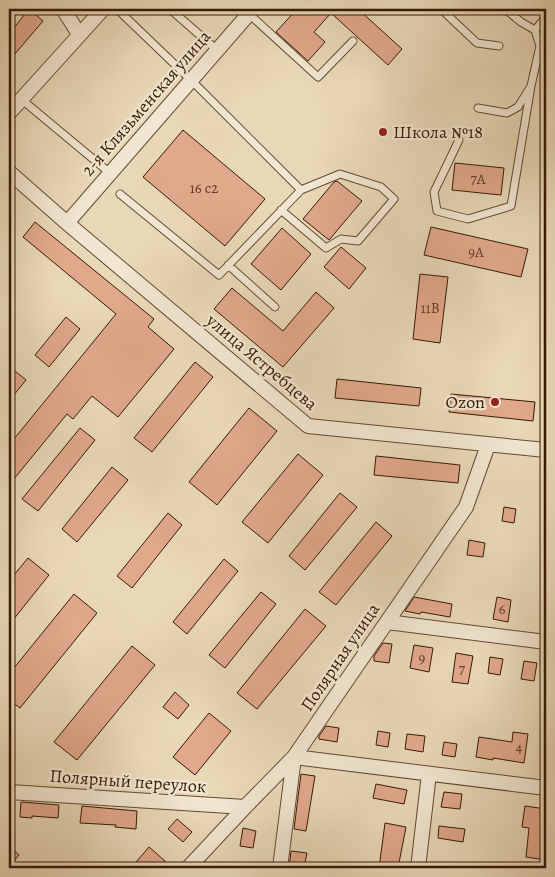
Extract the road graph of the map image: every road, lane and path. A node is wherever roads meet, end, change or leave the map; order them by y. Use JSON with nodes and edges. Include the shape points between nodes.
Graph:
{"nodes":[{"id":1,"x":63,"y":9,"type":"edge"},
{"id":2,"x":103,"y":9,"type":"edge"},
{"id":3,"x":117,"y":9,"type":"edge"},
{"id":4,"x":170,"y":9,"type":"edge"},
{"id":5,"x":441,"y":9,"type":"edge"},
{"id":6,"x":505,"y":9,"type":"edge"},
{"id":7,"x":251,"y":11,"type":"edge"},
{"id":8,"x":546,"y":17,"type":"edge"},
{"id":9,"x":535,"y":30,"type":"junction"},
{"id":10,"x":79,"y":34,"type":"junction"},
{"id":11,"x":352,"y":41,"type":"dead end"},
{"id":12,"x":499,"y":46,"type":"dead end"},
{"id":13,"x":216,"y":50,"type":"junction"},
{"id":14,"x":191,"y":80,"type":"junction"},
{"id":15,"x":531,"y":86,"type":"junction"},
{"id":16,"x":21,"y":99,"type":"junction"},
{"id":17,"x":478,"y":108,"type":"dead end"},
{"id":18,"x":9,"y":113,"type":"edge"},
{"id":19,"x":458,"y":140,"type":"dead end"},
{"id":20,"x":9,"y":172,"type":"edge"},
{"id":21,"x":110,"y":173,"type":"junction"},
{"id":22,"x":301,"y":190,"type":"junction"},
{"id":23,"x":120,"y":194,"type":"dead end"},
{"id":24,"x":281,"y":210,"type":"junction"},
{"id":25,"x":67,"y":222,"type":"junction"},
{"id":26,"x":228,"y":265,"type":"junction"},
{"id":27,"x":276,"y":307,"type":"dead end"},
{"id":28,"x":488,"y":444,"type":"junction"},
{"id":29,"x":546,"y":450,"type":"edge"},
{"id":30,"x":387,"y":622,"type":"junction"},
{"id":31,"x":546,"y":642,"type":"edge"},
{"id":32,"x":294,"y":757,"type":"junction"},
{"id":33,"x":429,"y":774,"type":"junction"},
{"id":34,"x":546,"y":788,"type":"edge"},
{"id":35,"x":9,"y":792,"type":"edge"},
{"id":36,"x":245,"y":807,"type":"junction"},
{"id":37,"x":188,"y":868,"type":"edge"},
{"id":38,"x":280,"y":868,"type":"edge"},
{"id":39,"x":418,"y":868,"type":"edge"}],
"edges":[{"from":1,"to":10,"type":"street"},
{"from":2,"to":10,"type":"street"},
{"from":3,"to":14,"type":"lane"},
{"from":4,"to":13,"type":"lane"},
{"from":5,"to":12,"type":"lane","via":[[477,43]]},
{"from":6,"to":9,"type":"lane"},
{"from":7,"to":11,"type":"lane","via":[[318,77]]},
{"from":7,"to":13,"type":"street","name":"2-я Клязьменская улица"},
{"from":8,"to":9,"type":"lane"},
{"from":9,"to":15,"type":"lane","via":[[540,46]]},
{"from":10,"to":16,"type":"street"},
{"from":13,"to":14,"type":"street","name":"2-я Клязьменская улица"},
{"from":14,"to":21,"type":"street","name":"2-я Клязьменская улица"},
{"from":14,"to":22,"type":"lane"},
{"from":15,"to":17,"type":"lane","via":[[518,107],[507,113]]},
{"from":15,"to":19,"type":"lane","via":[[511,206],[468,219],[437,211],[434,192]]},
{"from":16,"to":18,"type":"street"},
{"from":16,"to":21,"type":"lane"},
{"from":20,"to":25,"type":"street","name":"улица Ястребцева"},
{"from":21,"to":25,"type":"street","name":"2-я Клязьменская улица"},
{"from":22,"to":24,"type":"lane"},
{"from":22,"to":24,"type":"lane","via":[[340,174],[380,187],[394,199],[358,241],[341,239],[326,248]]},
{"from":23,"to":26,"type":"lane","via":[[219,275]]},
{"from":24,"to":26,"type":"lane"},
{"from":25,"to":28,"type":"street","name":"улица Ястребцева","via":[[308,426]]},
{"from":26,"to":27,"type":"lane"},
{"from":28,"to":29,"type":"street","name":"улица Ястребцева"},
{"from":28,"to":30,"type":"street","name":"Полярная улица","via":[[466,507]]},
{"from":30,"to":31,"type":"street"},
{"from":30,"to":32,"type":"street","name":"Полярная улица"},
{"from":32,"to":33,"type":"street"},
{"from":32,"to":36,"type":"street","name":"Полярная улица"},
{"from":32,"to":38,"type":"street"},
{"from":33,"to":34,"type":"street"},
{"from":33,"to":39,"type":"street"},
{"from":35,"to":36,"type":"street","name":"Полярный переулок"},
{"from":36,"to":37,"type":"street","name":"Полярная улица"}]}
